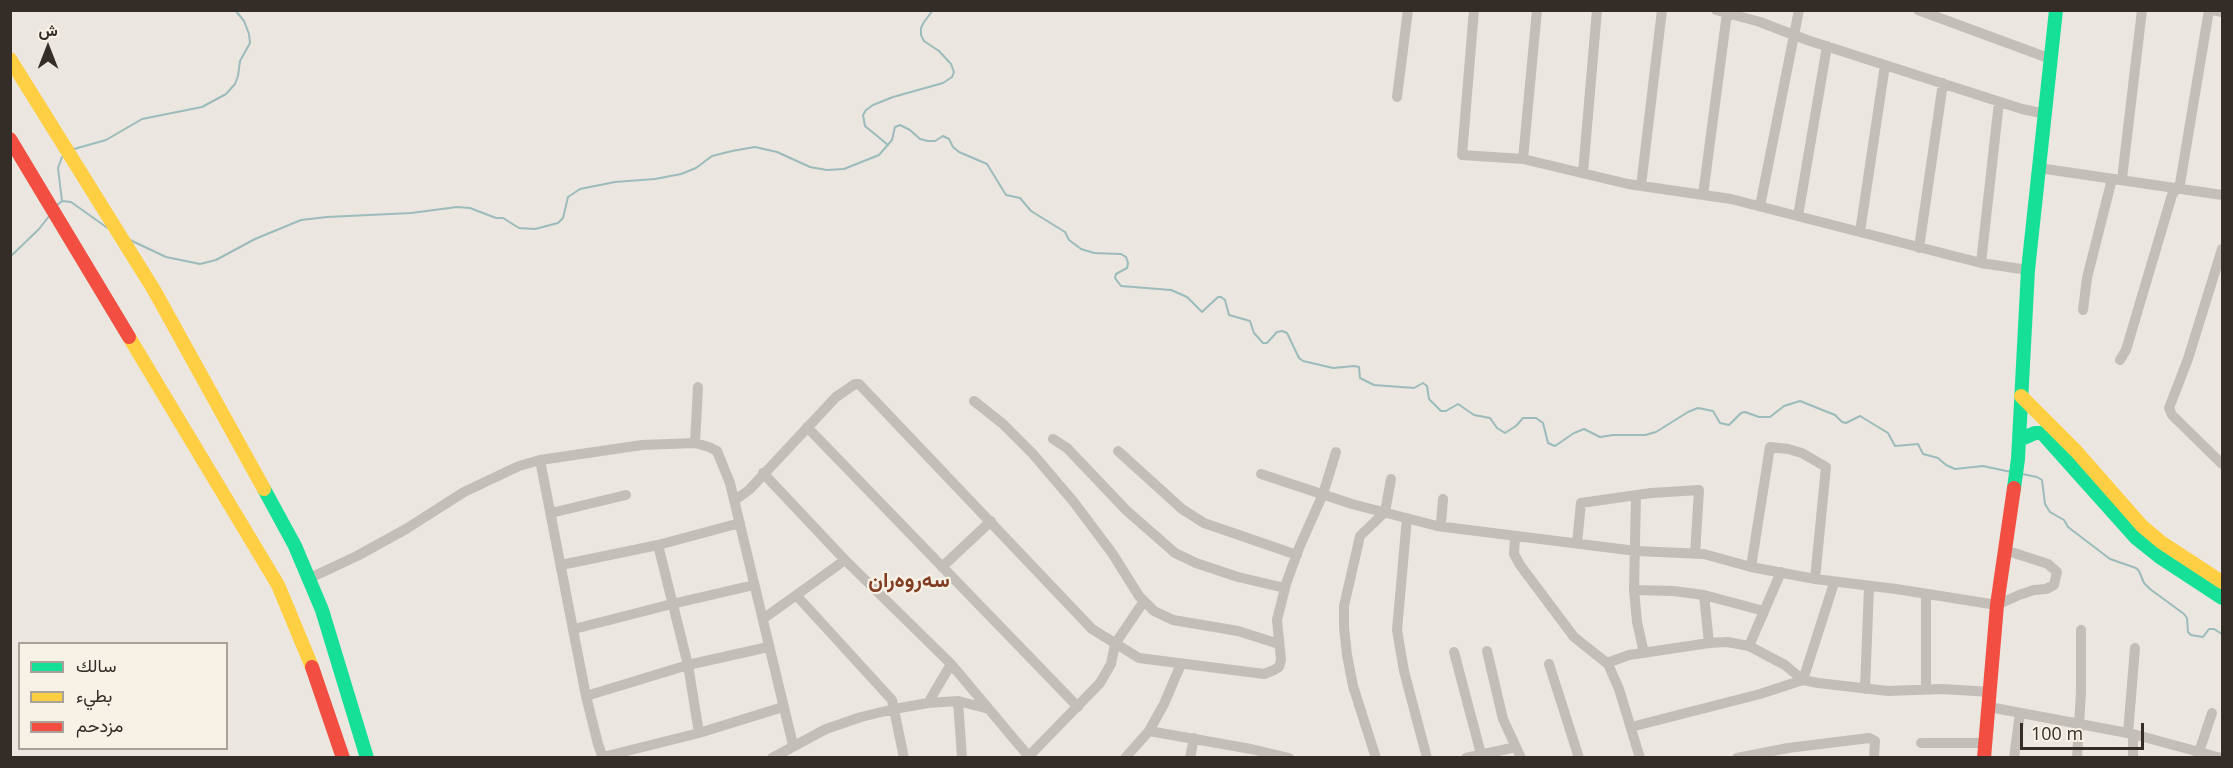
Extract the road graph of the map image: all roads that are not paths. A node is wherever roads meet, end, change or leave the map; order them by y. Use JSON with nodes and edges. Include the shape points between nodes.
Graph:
{"nodes":[{"id":1,"x":1408,"y":10,"type":"edge"},
{"id":2,"x":1474,"y":10,"type":"edge"},
{"id":3,"x":1537,"y":10,"type":"edge"},
{"id":4,"x":1597,"y":10,"type":"edge"},
{"id":5,"x":1662,"y":10,"type":"edge"},
{"id":6,"x":1799,"y":10,"type":"edge"},
{"id":7,"x":1918,"y":10,"type":"edge"},
{"id":8,"x":2056,"y":10,"type":"edge"},
{"id":9,"x":2142,"y":10,"type":"edge"},
{"id":10,"x":2210,"y":10,"type":"edge"},
{"id":11,"x":1721,"y":12,"type":"edge"},
{"id":12,"x":2223,"y":12,"type":"edge"},
{"id":13,"x":1794,"y":35,"type":"junction"},
{"id":14,"x":1827,"y":46,"type":"junction"},
{"id":15,"x":10,"y":59,"type":"edge"},
{"id":16,"x":2051,"y":59,"type":"junction"},
{"id":17,"x":1885,"y":65,"type":"junction"},
{"id":18,"x":1943,"y":83,"type":"junction"},
{"id":19,"x":1397,"y":98,"type":"dead end"},
{"id":20,"x":1999,"y":102,"type":"junction"},
{"id":21,"x":2046,"y":114,"type":"junction"},
{"id":22,"x":10,"y":139,"type":"edge"},
{"id":23,"x":1523,"y":159,"type":"junction"},
{"id":24,"x":2039,"y":168,"type":"junction"},
{"id":25,"x":1583,"y":173,"type":"junction"},
{"id":26,"x":2117,"y":179,"type":"junction"},
{"id":27,"x":1641,"y":186,"type":"junction"},
{"id":28,"x":2177,"y":188,"type":"junction"},
{"id":29,"x":1703,"y":195,"type":"junction"},
{"id":30,"x":2223,"y":195,"type":"edge"},
{"id":31,"x":1760,"y":206,"type":"junction"},
{"id":32,"x":1798,"y":216,"type":"junction"},
{"id":33,"x":1860,"y":232,"type":"junction"},
{"id":34,"x":1919,"y":248,"type":"junction"},
{"id":35,"x":2223,"y":249,"type":"edge"},
{"id":36,"x":1981,"y":263,"type":"junction"},
{"id":37,"x":2028,"y":270,"type":"junction"},
{"id":38,"x":2083,"y":310,"type":"dead end"},
{"id":39,"x":2120,"y":360,"type":"dead end"},
{"id":40,"x":698,"y":387,"type":"dead end"},
{"id":41,"x":2021,"y":396,"type":"junction"},
{"id":42,"x":974,"y":402,"type":"dead end"},
{"id":43,"x":807,"y":427,"type":"junction"},
{"id":44,"x":2051,"y":433,"type":"junction"},
{"id":45,"x":1053,"y":439,"type":"dead end"},
{"id":46,"x":2019,"y":440,"type":"junction"},
{"id":47,"x":695,"y":443,"type":"junction"},
{"id":48,"x":1118,"y":451,"type":"dead end"},
{"id":49,"x":1336,"y":452,"type":"dead end"},
{"id":50,"x":540,"y":460,"type":"junction"},
{"id":51,"x":2223,"y":464,"type":"edge"},
{"id":52,"x":763,"y":473,"type":"junction"},
{"id":53,"x":1261,"y":474,"type":"dead end"},
{"id":54,"x":1391,"y":479,"type":"dead end"},
{"id":55,"x":1323,"y":494,"type":"junction"},
{"id":56,"x":626,"y":495,"type":"dead end"},
{"id":57,"x":1636,"y":496,"type":"junction"},
{"id":58,"x":1443,"y":499,"type":"dead end"},
{"id":59,"x":735,"y":500,"type":"junction"},
{"id":60,"x":1385,"y":512,"type":"junction"},
{"id":61,"x":551,"y":513,"type":"junction"},
{"id":62,"x":1407,"y":518,"type":"junction"},
{"id":63,"x":991,"y":521,"type":"junction"},
{"id":64,"x":740,"y":523,"type":"junction"},
{"id":65,"x":1437,"y":526,"type":"junction"},
{"id":66,"x":1515,"y":537,"type":"junction"},
{"id":67,"x":1577,"y":543,"type":"junction"},
{"id":68,"x":658,"y":545,"type":"junction"},
{"id":69,"x":2005,"y":550,"type":"junction"},
{"id":70,"x":1636,"y":551,"type":"junction"},
{"id":71,"x":1695,"y":554,"type":"junction"},
{"id":72,"x":1297,"y":555,"type":"junction"},
{"id":73,"x":845,"y":560,"type":"junction"},
{"id":74,"x":561,"y":565,"type":"junction"},
{"id":75,"x":942,"y":567,"type":"junction"},
{"id":76,"x":1751,"y":567,"type":"junction"},
{"id":77,"x":1781,"y":572,"type":"junction"},
{"id":78,"x":310,"y":578,"type":"junction"},
{"id":79,"x":1815,"y":579,"type":"junction"},
{"id":80,"x":2223,"y":582,"type":"edge"},
{"id":81,"x":1834,"y":583,"type":"junction"},
{"id":82,"x":754,"y":585,"type":"junction"},
{"id":83,"x":1869,"y":586,"type":"junction"},
{"id":84,"x":1285,"y":588,"type":"junction"},
{"id":85,"x":1634,"y":590,"type":"junction"},
{"id":86,"x":1926,"y":594,"type":"junction"},
{"id":87,"x":1704,"y":595,"type":"junction"},
{"id":88,"x":797,"y":596,"type":"junction"},
{"id":89,"x":2223,"y":598,"type":"edge"},
{"id":90,"x":1144,"y":601,"type":"junction"},
{"id":91,"x":672,"y":603,"type":"junction"},
{"id":92,"x":1997,"y":605,"type":"junction"},
{"id":93,"x":1764,"y":611,"type":"junction"},
{"id":94,"x":763,"y":619,"type":"junction"},
{"id":95,"x":574,"y":629,"type":"junction"},
{"id":96,"x":2081,"y":630,"type":"dead end"},
{"id":97,"x":1709,"y":643,"type":"junction"},
{"id":98,"x":1115,"y":644,"type":"junction"},
{"id":99,"x":1279,"y":644,"type":"junction"},
{"id":100,"x":1749,"y":646,"type":"junction"},
{"id":101,"x":768,"y":647,"type":"junction"},
{"id":102,"x":2135,"y":648,"type":"dead end"},
{"id":103,"x":1487,"y":651,"type":"dead end"},
{"id":104,"x":1454,"y":652,"type":"dead end"},
{"id":105,"x":1644,"y":653,"type":"junction"},
{"id":106,"x":1607,"y":663,"type":"junction"},
{"id":107,"x":951,"y":664,"type":"junction"},
{"id":108,"x":1181,"y":664,"type":"junction"},
{"id":109,"x":1550,"y":664,"type":"dead end"},
{"id":110,"x":688,"y":666,"type":"junction"},
{"id":111,"x":1803,"y":680,"type":"junction"},
{"id":112,"x":1865,"y":689,"type":"junction"},
{"id":113,"x":1926,"y":689,"type":"junction"},
{"id":114,"x":1991,"y":692,"type":"junction"},
{"id":115,"x":586,"y":696,"type":"junction"},
{"id":116,"x":958,"y":701,"type":"junction"},
{"id":117,"x":928,"y":703,"type":"junction"},
{"id":118,"x":783,"y":707,"type":"junction"},
{"id":119,"x":1078,"y":707,"type":"junction"},
{"id":120,"x":1989,"y":707,"type":"junction"},
{"id":121,"x":894,"y":709,"type":"junction"},
{"id":122,"x":989,"y":709,"type":"junction"},
{"id":123,"x":2019,"y":713,"type":"junction"},
{"id":124,"x":2212,"y":713,"type":"dead end"},
{"id":125,"x":2078,"y":722,"type":"junction"},
{"id":126,"x":1631,"y":727,"type":"junction"},
{"id":127,"x":1149,"y":731,"type":"junction"},
{"id":128,"x":699,"y":733,"type":"junction"},
{"id":129,"x":2130,"y":734,"type":"junction"},
{"id":130,"x":1194,"y":738,"type":"junction"},
{"id":131,"x":1921,"y":743,"type":"dead end"},
{"id":132,"x":1986,"y":743,"type":"junction"},
{"id":133,"x":794,"y":745,"type":"junction"},
{"id":134,"x":1519,"y":752,"type":"edge"},
{"id":135,"x":1481,"y":754,"type":"junction"},
{"id":136,"x":2198,"y":754,"type":"edge"},
{"id":137,"x":603,"y":757,"type":"edge"},
{"id":138,"x":1029,"y":757,"type":"edge"},
{"id":139,"x":343,"y":758,"type":"edge"},
{"id":140,"x":367,"y":758,"type":"edge"},
{"id":141,"x":772,"y":758,"type":"edge"},
{"id":142,"x":904,"y":758,"type":"edge"},
{"id":143,"x":962,"y":758,"type":"edge"},
{"id":144,"x":1125,"y":758,"type":"edge"},
{"id":145,"x":1190,"y":758,"type":"edge"},
{"id":146,"x":1288,"y":758,"type":"edge"},
{"id":147,"x":1376,"y":758,"type":"edge"},
{"id":148,"x":1427,"y":758,"type":"edge"},
{"id":149,"x":1466,"y":758,"type":"edge"},
{"id":150,"x":1579,"y":758,"type":"edge"},
{"id":151,"x":1640,"y":758,"type":"edge"},
{"id":152,"x":1737,"y":758,"type":"edge"},
{"id":153,"x":1874,"y":758,"type":"edge"},
{"id":154,"x":1984,"y":758,"type":"edge"},
{"id":155,"x":2014,"y":758,"type":"edge"},
{"id":156,"x":2077,"y":758,"type":"edge"},
{"id":157,"x":2133,"y":758,"type":"edge"},
{"id":158,"x":2221,"y":758,"type":"edge"}],
"edges":[{"from":1,"to":19,"type":"street"},
{"from":2,"to":23,"type":"street","via":[[1462,155]]},
{"from":3,"to":23,"type":"street"},
{"from":4,"to":25,"type":"street"},
{"from":5,"to":27,"type":"street"},
{"from":6,"to":13,"type":"street"},
{"from":7,"to":16,"type":"street"},
{"from":8,"to":16,"type":"main road"},
{"from":9,"to":26,"type":"street"},
{"from":10,"to":12,"type":"street"},
{"from":10,"to":28,"type":"street"},
{"from":11,"to":13,"type":"street"},
{"from":11,"to":29,"type":"street"},
{"from":13,"to":14,"type":"street"},
{"from":13,"to":31,"type":"street"},
{"from":14,"to":17,"type":"street"},
{"from":14,"to":32,"type":"street"},
{"from":15,"to":78,"type":"main road","via":[[153,290]]},
{"from":16,"to":21,"type":"main road"},
{"from":17,"to":18,"type":"street"},
{"from":17,"to":33,"type":"street"},
{"from":18,"to":20,"type":"street"},
{"from":18,"to":34,"type":"street"},
{"from":20,"to":21,"type":"street"},
{"from":20,"to":36,"type":"street"},
{"from":21,"to":24,"type":"main road"},
{"from":22,"to":139,"type":"main road","via":[[278,585],[303,642]]},
{"from":23,"to":25,"type":"street"},
{"from":24,"to":26,"type":"street"},
{"from":24,"to":37,"type":"main road"},
{"from":25,"to":27,"type":"street"},
{"from":26,"to":28,"type":"street"},
{"from":26,"to":38,"type":"street","via":[[2087,278]]},
{"from":27,"to":29,"type":"street"},
{"from":28,"to":30,"type":"street"},
{"from":28,"to":39,"type":"street"},
{"from":29,"to":31,"type":"street"},
{"from":31,"to":32,"type":"street"},
{"from":32,"to":33,"type":"street"},
{"from":33,"to":34,"type":"street"},
{"from":34,"to":36,"type":"street"},
{"from":35,"to":51,"type":"street","via":[[2169,408]]},
{"from":36,"to":37,"type":"street"},
{"from":37,"to":41,"type":"main road"},
{"from":40,"to":47,"type":"street"},
{"from":41,"to":44,"type":"main road"},
{"from":41,"to":46,"type":"main road"},
{"from":42,"to":90,"type":"street","via":[[1032,453],[1073,501]]},
{"from":43,"to":52,"type":"street"},
{"from":43,"to":63,"type":"street","via":[[836,397],[859,384]]},
{"from":43,"to":75,"type":"street"},
{"from":44,"to":46,"type":"main road"},
{"from":44,"to":80,"type":"main road","via":[[2142,526]]},
{"from":44,"to":89,"type":"main road","via":[[2136,538]]},
{"from":45,"to":84,"type":"street","via":[[1175,553],[1238,577]]},
{"from":46,"to":69,"type":"main road"},
{"from":47,"to":50,"type":"street","via":[[642,445]]},
{"from":47,"to":59,"type":"street","via":[[717,451]]},
{"from":48,"to":72,"type":"street","via":[[1182,509],[1204,523]]},
{"from":49,"to":55,"type":"street"},
{"from":50,"to":61,"type":"street"},
{"from":50,"to":78,"type":"street","via":[[464,492],[406,529]]},
{"from":52,"to":59,"type":"street"},
{"from":52,"to":73,"type":"street"},
{"from":53,"to":55,"type":"street"},
{"from":54,"to":60,"type":"street"},
{"from":55,"to":60,"type":"street"},
{"from":55,"to":72,"type":"street"},
{"from":56,"to":61,"type":"street"},
{"from":57,"to":67,"type":"street","via":[[1581,503]]},
{"from":57,"to":70,"type":"street"},
{"from":57,"to":71,"type":"street","via":[[1699,490]]},
{"from":58,"to":65,"type":"street","via":[[1441,523]]},
{"from":59,"to":64,"type":"street"},
{"from":60,"to":62,"type":"street"},
{"from":60,"to":147,"type":"street","via":[[1360,536],[1344,606],[1353,686]]},
{"from":61,"to":74,"type":"street"},
{"from":62,"to":65,"type":"street"},
{"from":62,"to":148,"type":"street","via":[[1397,630]]},
{"from":63,"to":75,"type":"street"},
{"from":63,"to":98,"type":"street","via":[[1072,610]]},
{"from":64,"to":68,"type":"street"},
{"from":64,"to":82,"type":"street"},
{"from":65,"to":66,"type":"street"},
{"from":66,"to":67,"type":"street"},
{"from":66,"to":106,"type":"street","via":[[1514,554],[1520,566],[1574,637]]},
{"from":67,"to":70,"type":"street"},
{"from":68,"to":74,"type":"street"},
{"from":68,"to":91,"type":"street"},
{"from":69,"to":92,"type":"main road"},
{"from":69,"to":92,"type":"street","via":[[2048,564],[2057,572],[2054,585]]},
{"from":70,"to":71,"type":"street"},
{"from":70,"to":85,"type":"street"},
{"from":71,"to":76,"type":"street"},
{"from":72,"to":84,"type":"street"},
{"from":73,"to":88,"type":"street"},
{"from":73,"to":107,"type":"street"},
{"from":74,"to":95,"type":"street"},
{"from":75,"to":119,"type":"street"},
{"from":76,"to":77,"type":"street"},
{"from":76,"to":79,"type":"street","via":[[1770,447],[1788,449],[1826,466]]},
{"from":77,"to":79,"type":"street"},
{"from":77,"to":93,"type":"street"},
{"from":78,"to":140,"type":"main road"},
{"from":79,"to":81,"type":"street"},
{"from":81,"to":83,"type":"street"},
{"from":81,"to":111,"type":"street"},
{"from":82,"to":91,"type":"street"},
{"from":82,"to":94,"type":"street"},
{"from":83,"to":86,"type":"street"},
{"from":83,"to":112,"type":"street"},
{"from":84,"to":99,"type":"street","via":[[1277,620]]},
{"from":85,"to":87,"type":"street"},
{"from":85,"to":105,"type":"street"},
{"from":86,"to":92,"type":"street"},
{"from":86,"to":113,"type":"street"},
{"from":87,"to":93,"type":"street"},
{"from":87,"to":97,"type":"street"},
{"from":88,"to":94,"type":"street"},
{"from":88,"to":121,"type":"street","via":[[892,700]]},
{"from":90,"to":98,"type":"street"},
{"from":90,"to":99,"type":"street","via":[[1173,620],[1238,631]]},
{"from":91,"to":95,"type":"street"},
{"from":91,"to":110,"type":"street"},
{"from":92,"to":114,"type":"main road"},
{"from":93,"to":100,"type":"street"},
{"from":94,"to":101,"type":"street"},
{"from":95,"to":115,"type":"street"},
{"from":96,"to":125,"type":"street"},
{"from":97,"to":100,"type":"street"},
{"from":97,"to":105,"type":"street"},
{"from":98,"to":108,"type":"street","via":[[1139,658]]},
{"from":98,"to":119,"type":"street","via":[[1111,664],[1100,683]]},
{"from":99,"to":108,"type":"street","via":[[1279,667],[1264,674]]},
{"from":100,"to":111,"type":"street","via":[[1785,664]]},
{"from":101,"to":110,"type":"street"},
{"from":101,"to":118,"type":"street"},
{"from":102,"to":129,"type":"street"},
{"from":103,"to":134,"type":"street","via":[[1503,719]]},
{"from":104,"to":135,"type":"street"},
{"from":105,"to":106,"type":"street"},
{"from":106,"to":126,"type":"street"},
{"from":107,"to":117,"type":"street"},
{"from":107,"to":122,"type":"street"},
{"from":108,"to":127,"type":"street"},
{"from":109,"to":150,"type":"street"},
{"from":110,"to":115,"type":"street"},
{"from":110,"to":128,"type":"street"},
{"from":111,"to":112,"type":"street"},
{"from":111,"to":126,"type":"street"},
{"from":112,"to":113,"type":"street"},
{"from":113,"to":114,"type":"street"},
{"from":114,"to":120,"type":"main road"},
{"from":115,"to":137,"type":"street"},
{"from":116,"to":117,"type":"street"},
{"from":116,"to":122,"type":"street"},
{"from":116,"to":143,"type":"street"},
{"from":117,"to":121,"type":"street"},
{"from":118,"to":128,"type":"street"},
{"from":118,"to":133,"type":"street"},
{"from":119,"to":138,"type":"street"},
{"from":120,"to":123,"type":"street"},
{"from":120,"to":132,"type":"main road"},
{"from":121,"to":133,"type":"street","via":[[826,729]]},
{"from":121,"to":142,"type":"street"},
{"from":122,"to":138,"type":"street"},
{"from":123,"to":125,"type":"street"},
{"from":123,"to":155,"type":"street"},
{"from":124,"to":136,"type":"street"},
{"from":125,"to":129,"type":"street"},
{"from":125,"to":156,"type":"street"},
{"from":126,"to":151,"type":"street"},
{"from":127,"to":130,"type":"street"},
{"from":127,"to":144,"type":"street"},
{"from":128,"to":137,"type":"street"},
{"from":129,"to":136,"type":"street"},
{"from":129,"to":157,"type":"street"},
{"from":130,"to":145,"type":"street"},
{"from":130,"to":146,"type":"street"},
{"from":131,"to":132,"type":"street"},
{"from":132,"to":154,"type":"main road"},
{"from":133,"to":141,"type":"street"},
{"from":134,"to":135,"type":"street"},
{"from":135,"to":149,"type":"street"},
{"from":136,"to":158,"type":"street"},
{"from":152,"to":153,"type":"street","via":[[1869,738],[1875,741]]}]}
